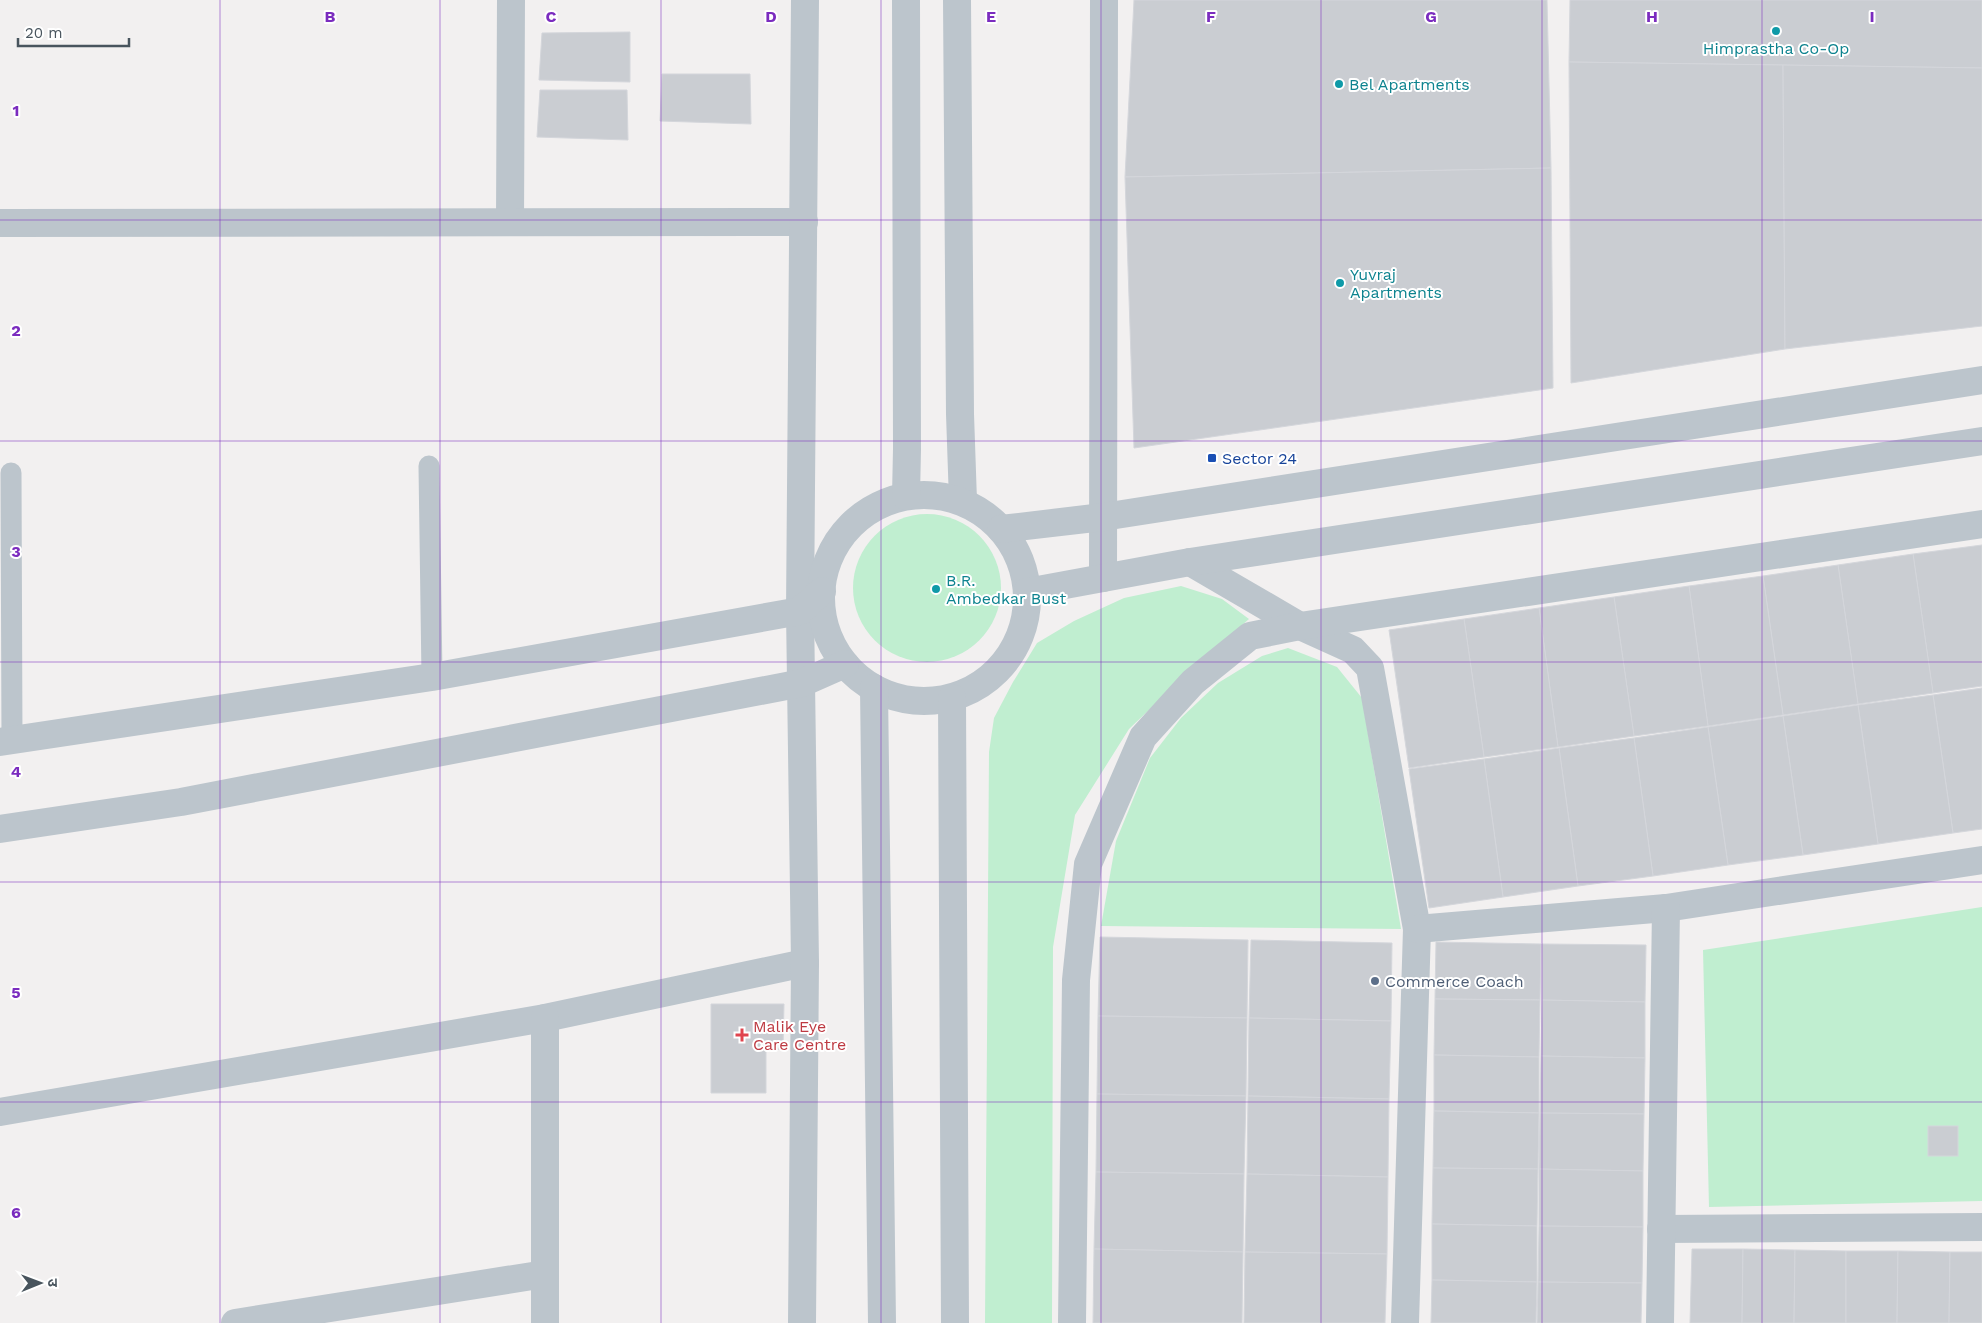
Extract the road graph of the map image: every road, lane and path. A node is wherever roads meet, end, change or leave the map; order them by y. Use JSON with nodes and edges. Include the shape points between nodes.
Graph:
{"nodes":[{"id":1,"x":511,"y":0,"type":"edge"},
{"id":2,"x":805,"y":0,"type":"edge"},
{"id":3,"x":906,"y":0,"type":"edge"},
{"id":4,"x":957,"y":0,"type":"edge"},
{"id":5,"x":1104,"y":0,"type":"edge"},
{"id":6,"x":0,"y":222,"type":"edge"},
{"id":7,"x":510,"y":222,"type":"junction"},
{"id":8,"x":804,"y":222,"type":"junction"},
{"id":9,"x":1982,"y":380,"type":"edge"},
{"id":10,"x":1982,"y":441,"type":"edge"},
{"id":11,"x":429,"y":466,"type":"dead end"},
{"id":12,"x":11,"y":473,"type":"dead end"},
{"id":13,"x":906,"y":496,"type":"junction"},
{"id":14,"x":963,"y":501,"type":"junction"},
{"id":15,"x":1103,"y":517,"type":"junction"},
{"id":16,"x":1982,"y":524,"type":"edge"},
{"id":17,"x":1002,"y":529,"type":"junction"},
{"id":18,"x":1190,"y":562,"type":"junction"},
{"id":19,"x":1102,"y":578,"type":"junction"},
{"id":20,"x":822,"y":591,"type":"junction"},
{"id":21,"x":1027,"y":592,"type":"junction"},
{"id":22,"x":800,"y":610,"type":"junction"},
{"id":23,"x":1300,"y":626,"type":"junction"},
{"id":24,"x":845,"y":664,"type":"junction"},
{"id":25,"x":432,"y":677,"type":"junction"},
{"id":26,"x":802,"y":683,"type":"junction"},
{"id":27,"x":874,"y":688,"type":"junction"},
{"id":28,"x":952,"y":698,"type":"junction"},
{"id":29,"x":6,"y":741,"type":"edge"},
{"id":30,"x":0,"y":829,"type":"edge"},
{"id":31,"x":1982,"y":860,"type":"edge"},
{"id":32,"x":1666,"y":908,"type":"junction"},
{"id":33,"x":1417,"y":929,"type":"junction"},
{"id":34,"x":805,"y":963,"type":"junction"},
{"id":35,"x":545,"y":1018,"type":"junction"},
{"id":36,"x":0,"y":1112,"type":"edge"},
{"id":37,"x":1982,"y":1227,"type":"edge"},
{"id":38,"x":1662,"y":1229,"type":"junction"},
{"id":39,"x":545,"y":1274,"type":"junction"},
{"id":40,"x":285,"y":1319,"type":"edge"},
{"id":41,"x":234,"y":1323,"type":"edge"},
{"id":42,"x":545,"y":1323,"type":"edge"},
{"id":43,"x":802,"y":1323,"type":"edge"},
{"id":44,"x":882,"y":1323,"type":"edge"},
{"id":45,"x":955,"y":1323,"type":"edge"},
{"id":46,"x":1072,"y":1323,"type":"edge"},
{"id":47,"x":1406,"y":1323,"type":"edge"},
{"id":48,"x":1660,"y":1323,"type":"edge"}],
"edges":[{"from":1,"to":7,"type":"street"},
{"from":2,"to":8,"type":"street"},
{"from":3,"to":13,"type":"street"},
{"from":4,"to":14,"type":"street"},
{"from":5,"to":15,"type":"street"},
{"from":6,"to":7,"type":"street"},
{"from":7,"to":8,"type":"street"},
{"from":8,"to":22,"type":"street"},
{"from":9,"to":15,"type":"street"},
{"from":10,"to":18,"type":"street"},
{"from":11,"to":25,"type":"lane"},
{"from":12,"to":29,"type":"lane"},
{"from":13,"to":14,"type":"street","via":[[935,495]]},
{"from":13,"to":20,"type":"street","via":[[874,508],[847,529],[829,558]]},
{"from":14,"to":17,"type":"street"},
{"from":15,"to":17,"type":"street"},
{"from":15,"to":19,"type":"street"},
{"from":16,"to":23,"type":"street"},
{"from":17,"to":21,"type":"street","via":[[1020,558]]},
{"from":18,"to":19,"type":"street"},
{"from":18,"to":23,"type":"street"},
{"from":19,"to":21,"type":"street"},
{"from":20,"to":22,"type":"street"},
{"from":20,"to":24,"type":"street","via":[[823,617],[831,642]]},
{"from":21,"to":28,"type":"street","via":[[1024,626],[1009,658],[984,683]]},
{"from":22,"to":25,"type":"street"},
{"from":22,"to":26,"type":"street"},
{"from":23,"to":33,"type":"street","via":[[1352,650],[1370,668]]},
{"from":23,"to":46,"type":"street","via":[[1250,636],[1194,682],[1143,737],[1088,864],[1076,980]]},
{"from":24,"to":26,"type":"street"},
{"from":24,"to":27,"type":"street"},
{"from":25,"to":29,"type":"street"},
{"from":26,"to":30,"type":"street","via":[[182,802]]},
{"from":26,"to":34,"type":"street"},
{"from":27,"to":28,"type":"street","via":[[899,698],[926,701]]},
{"from":27,"to":44,"type":"street"},
{"from":28,"to":45,"type":"street"},
{"from":31,"to":32,"type":"street"},
{"from":32,"to":33,"type":"street"},
{"from":32,"to":38,"type":"street"},
{"from":33,"to":47,"type":"street"},
{"from":34,"to":35,"type":"street"},
{"from":34,"to":43,"type":"street"},
{"from":35,"to":36,"type":"street"},
{"from":35,"to":39,"type":"street"},
{"from":37,"to":38,"type":"street"},
{"from":38,"to":48,"type":"street"},
{"from":39,"to":40,"type":"street"},
{"from":39,"to":42,"type":"street"},
{"from":40,"to":41,"type":"street"}]}
